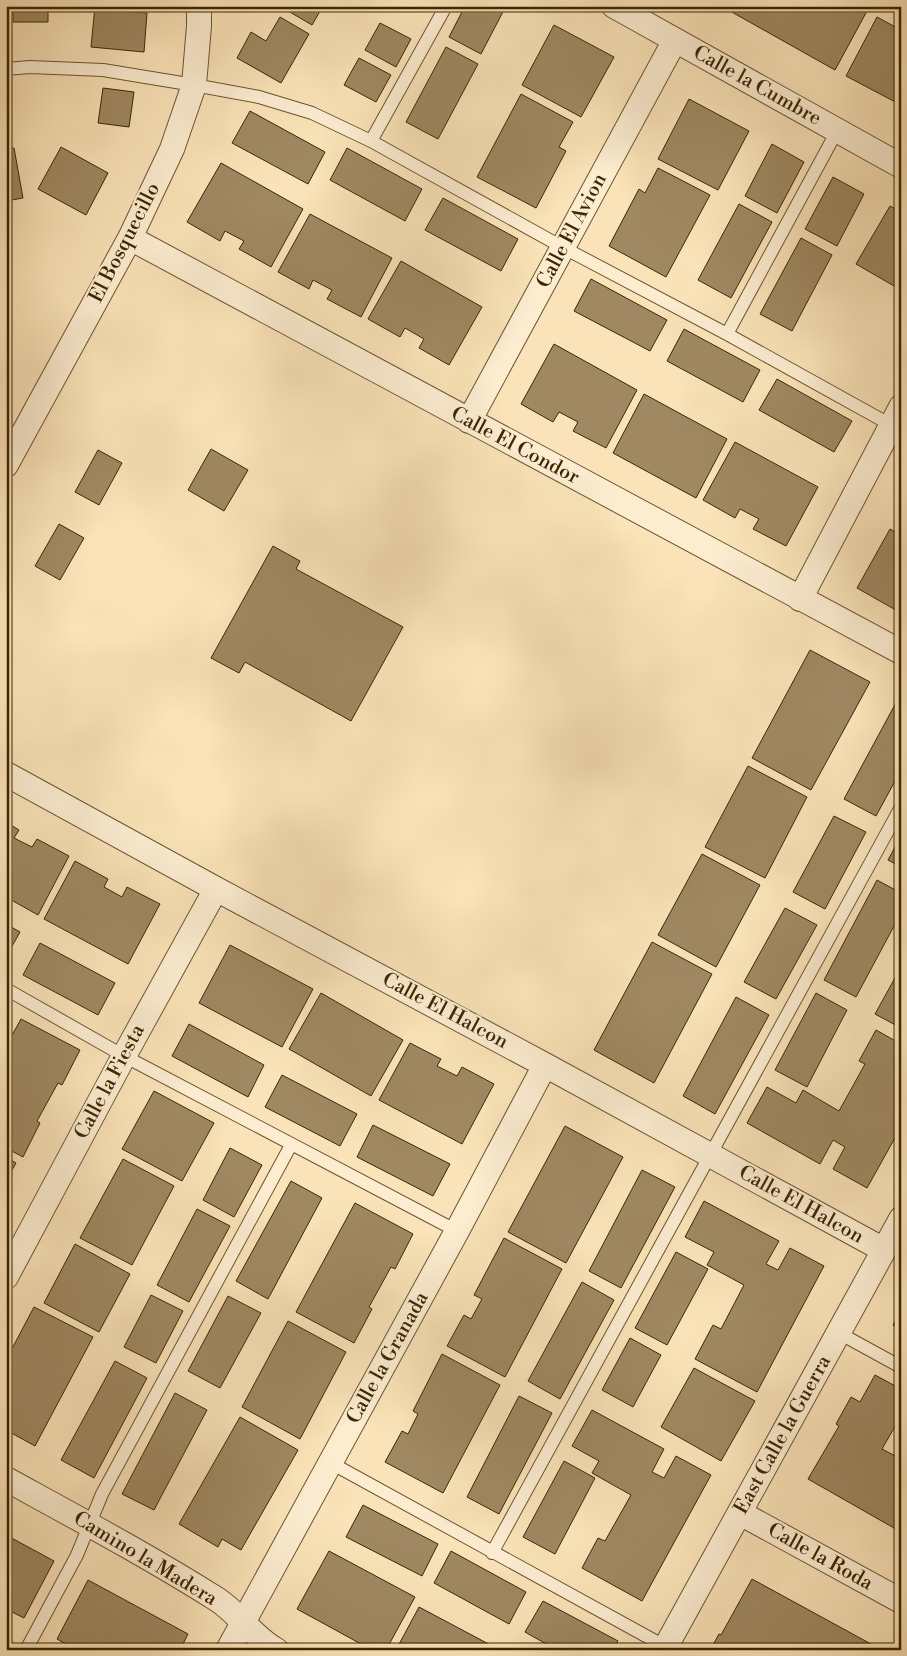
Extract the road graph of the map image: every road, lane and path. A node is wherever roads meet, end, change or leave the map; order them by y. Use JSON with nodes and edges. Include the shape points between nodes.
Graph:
{"nodes":[{"id":1,"x":199,"y":6,"type":"edge"},
{"id":2,"x":446,"y":6,"type":"edge"},
{"id":3,"x":614,"y":6,"type":"edge"},
{"id":4,"x":675,"y":40,"type":"junction"},
{"id":5,"x":6,"y":69,"type":"edge"},
{"id":6,"x":194,"y":84,"type":"junction"},
{"id":7,"x":838,"y":131,"type":"junction"},
{"id":8,"x":371,"y":141,"type":"junction"},
{"id":9,"x":901,"y":166,"type":"edge"},
{"id":10,"x":130,"y":238,"type":"junction"},
{"id":11,"x":564,"y":248,"type":"junction"},
{"id":12,"x":727,"y":334,"type":"junction"},
{"id":13,"x":896,"y":416,"type":"edge"},
{"id":14,"x":469,"y":421,"type":"junction"},
{"id":15,"x":6,"y":465,"type":"edge"},
{"id":16,"x":800,"y":599,"type":"junction"},
{"id":17,"x":901,"y":652,"type":"edge"},
{"id":18,"x":6,"y":774,"type":"edge"},
{"id":19,"x":901,"y":806,"type":"edge"},
{"id":20,"x":216,"y":889,"type":"junction"},
{"id":21,"x":6,"y":989,"type":"edge"},
{"id":22,"x":124,"y":1056,"type":"junction"},
{"id":23,"x":545,"y":1065,"type":"junction"},
{"id":24,"x":291,"y":1145,"type":"junction"},
{"id":25,"x":710,"y":1156,"type":"junction"},
{"id":26,"x":901,"y":1219,"type":"edge"},
{"id":27,"x":458,"y":1231,"type":"junction"},
{"id":28,"x":884,"y":1250,"type":"junction"},
{"id":29,"x":6,"y":1277,"type":"edge"},
{"id":30,"x":839,"y":1333,"type":"junction"},
{"id":31,"x":901,"y":1367,"type":"edge"},
{"id":32,"x":331,"y":1463,"type":"junction"},
{"id":33,"x":6,"y":1479,"type":"edge"},
{"id":34,"x":740,"y":1513,"type":"junction"},
{"id":35,"x":90,"y":1525,"type":"junction"},
{"id":36,"x":492,"y":1552,"type":"junction"},
{"id":37,"x":901,"y":1601,"type":"edge"},
{"id":38,"x":243,"y":1622,"type":"junction"},
{"id":39,"x":665,"y":1649,"type":"edge"},
{"id":40,"x":26,"y":1650,"type":"edge"},
{"id":41,"x":228,"y":1650,"type":"edge"},
{"id":42,"x":276,"y":1650,"type":"edge"}],
"edges":[{"from":1,"to":6,"type":"street","name":"El Bosquecillo"},
{"from":2,"to":8,"type":"lane"},
{"from":3,"to":4,"type":"street","name":"Calle la Cumbre"},
{"from":4,"to":7,"type":"street","name":"Calle la Cumbre"},
{"from":4,"to":11,"type":"street","name":"Calle El Avion"},
{"from":5,"to":6,"type":"lane","via":[[102,70]]},
{"from":6,"to":8,"type":"lane","via":[[259,97],[312,113]]},
{"from":6,"to":10,"type":"street","name":"El Bosquecillo","via":[[172,149]]},
{"from":7,"to":9,"type":"street","name":"Calle la Cumbre"},
{"from":7,"to":12,"type":"lane"},
{"from":8,"to":11,"type":"lane"},
{"from":10,"to":14,"type":"street","name":"Calle El Condor"},
{"from":10,"to":15,"type":"street","name":"El Bosquecillo"},
{"from":11,"to":12,"type":"lane"},
{"from":11,"to":14,"type":"street","name":"Calle El Avion"},
{"from":12,"to":13,"type":"lane"},
{"from":13,"to":16,"type":"street"},
{"from":14,"to":16,"type":"street","name":"Calle El Condor"},
{"from":16,"to":17,"type":"street","name":"Calle El Condor"},
{"from":18,"to":20,"type":"street","name":"Calle El Halcon"},
{"from":19,"to":25,"type":"lane"},
{"from":20,"to":22,"type":"street","name":"Calle la Fiesta"},
{"from":20,"to":23,"type":"street","name":"Calle El Halcon"},
{"from":21,"to":22,"type":"lane"},
{"from":22,"to":24,"type":"lane"},
{"from":22,"to":29,"type":"street","name":"Calle la Fiesta"},
{"from":23,"to":25,"type":"street","name":"Calle El Halcon"},
{"from":23,"to":27,"type":"street","name":"Calle la Granada"},
{"from":24,"to":27,"type":"lane"},
{"from":24,"to":35,"type":"lane","via":[[102,1494]]},
{"from":25,"to":28,"type":"street","name":"Calle El Halcon"},
{"from":25,"to":36,"type":"lane"},
{"from":26,"to":28,"type":"street","name":"East Calle la Guerra"},
{"from":27,"to":32,"type":"street","name":"Calle la Granada"},
{"from":28,"to":30,"type":"street","name":"East Calle la Guerra"},
{"from":30,"to":31,"type":"lane"},
{"from":30,"to":34,"type":"street","name":"East Calle la Guerra"},
{"from":32,"to":36,"type":"lane"},
{"from":32,"to":38,"type":"street","name":"Calle la Granada"},
{"from":33,"to":35,"type":"street","name":"Camino la Madera"},
{"from":34,"to":37,"type":"street","name":"Calle la Roda"},
{"from":34,"to":39,"type":"street","name":"East Calle la Guerra"},
{"from":35,"to":38,"type":"street","name":"Camino la Madera","via":[[220,1602]]},
{"from":35,"to":40,"type":"lane","via":[[78,1555]]},
{"from":36,"to":39,"type":"lane"},
{"from":38,"to":41,"type":"street","name":"Calle la Granada"},
{"from":38,"to":42,"type":"street","name":"Camino la Madera"}]}
